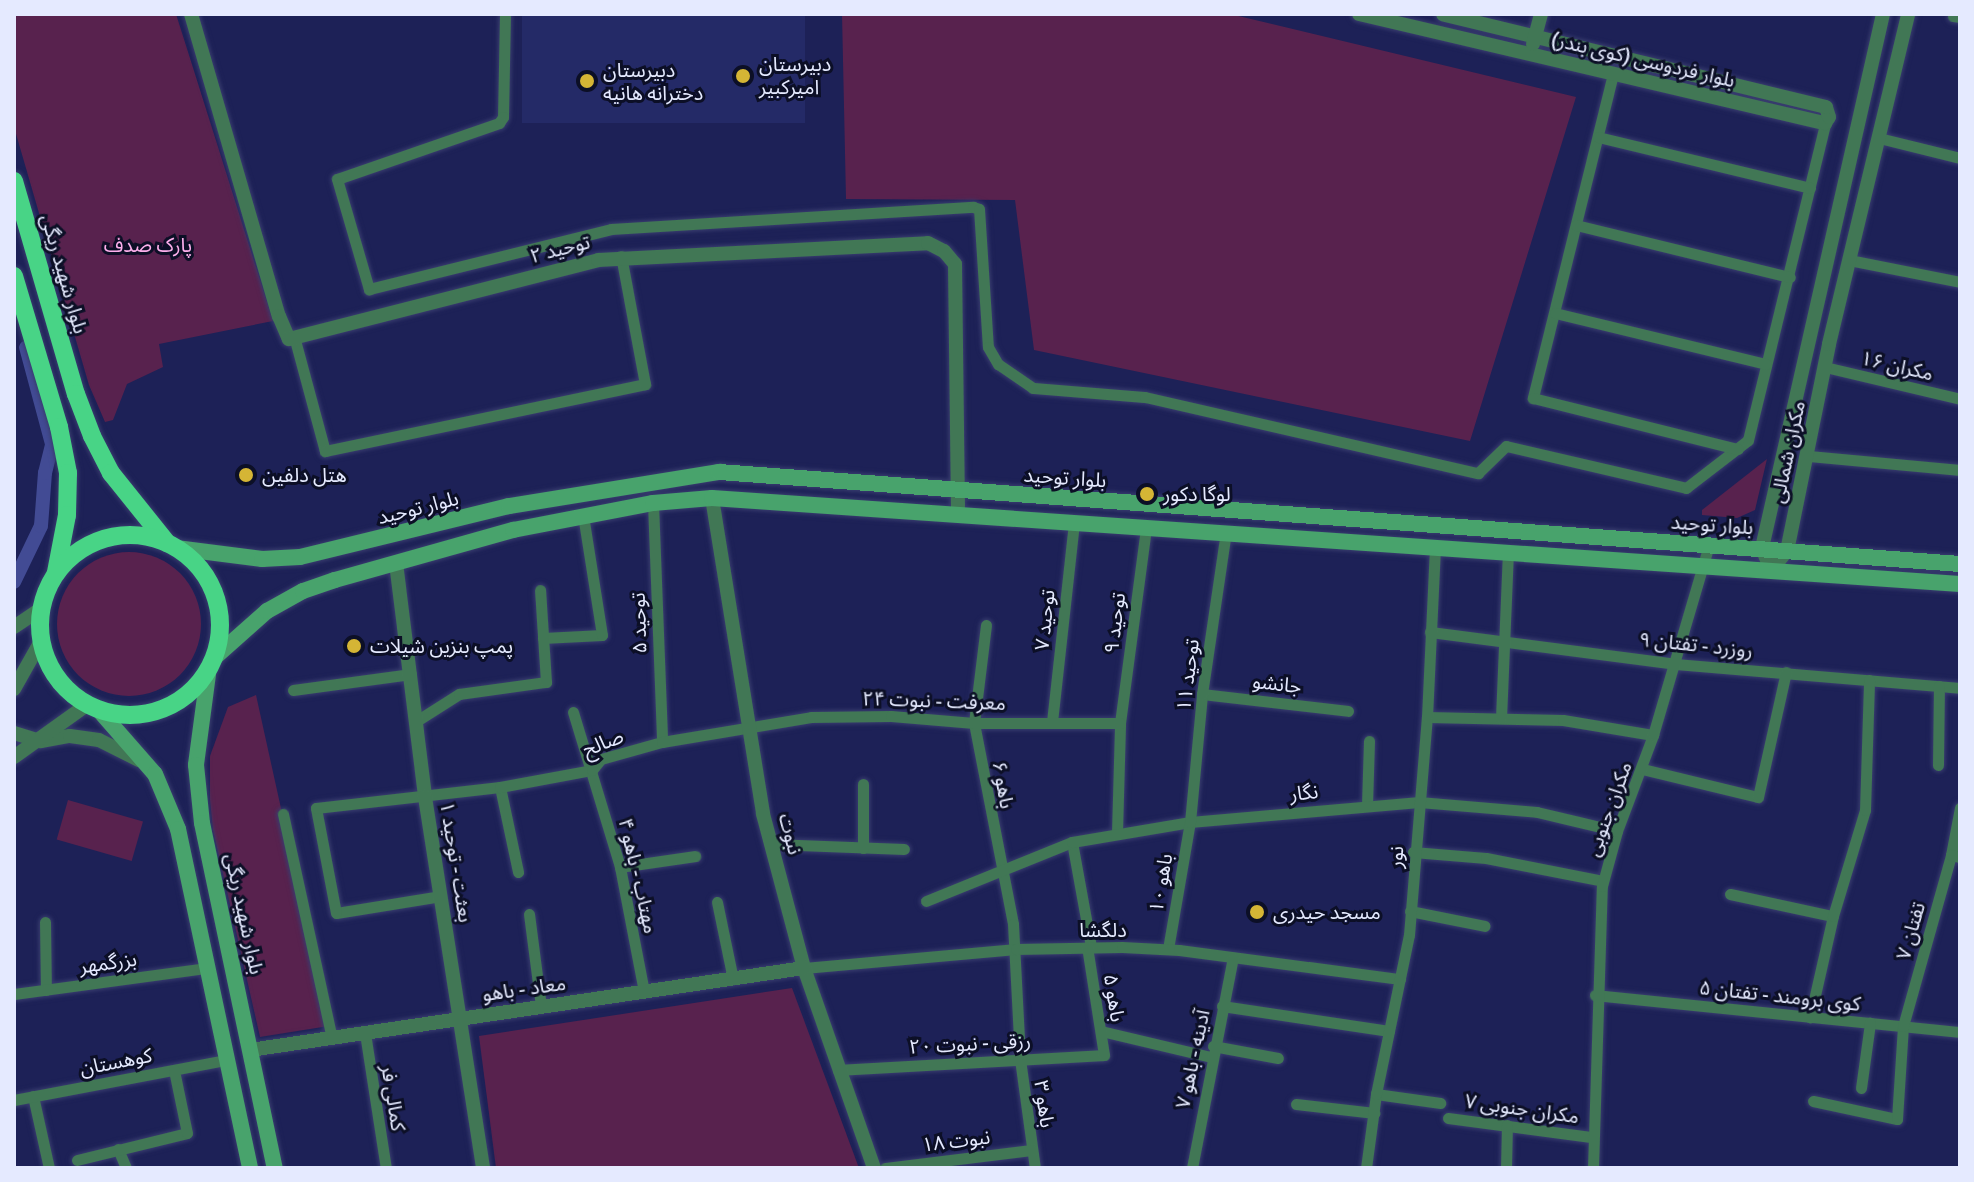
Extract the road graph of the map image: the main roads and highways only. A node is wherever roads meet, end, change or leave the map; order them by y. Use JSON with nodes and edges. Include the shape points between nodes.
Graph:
{"nodes":[{"id":1,"x":14,"y":181,"type":"edge"},
{"id":2,"x":14,"y":276,"type":"edge"},
{"id":3,"x":172,"y":545,"type":"junction"},
{"id":4,"x":1960,"y":564,"type":"edge"},
{"id":5,"x":56,"y":574,"type":"junction"},
{"id":6,"x":1960,"y":584,"type":"edge"},
{"id":7,"x":211,"y":662,"type":"junction"},
{"id":8,"x":93,"y":707,"type":"junction"},
{"id":9,"x":250,"y":1168,"type":"edge"},
{"id":10,"x":275,"y":1168,"type":"edge"}],
"edges":[{"from":1,"to":3,"type":"highway","name":"بلوار شهید ریگی","via":[[92,436],[111,473]]},
{"from":2,"to":5,"type":"highway","via":[[68,473]]},
{"from":3,"to":4,"type":"main road","name":"بلوار توحید","via":[[262,559],[300,557],[509,506],[719,472]]},
{"from":3,"to":5,"type":"highway","via":[[126,535],[106,538],[78,552]]},
{"from":3,"to":7,"type":"highway","via":[[196,564],[215,596],[220,621]]},
{"from":5,"to":8,"type":"highway","via":[[41,609],[41,641],[57,678]]},
{"from":6,"to":7,"type":"main road","name":"بلوار توحید","via":[[712,498],[583,515],[396,563],[287,598]]},
{"from":7,"to":8,"type":"highway","via":[[194,688],[173,703],[136,713]]},
{"from":7,"to":10,"type":"main road","name":"بلوار شهید ریگی","via":[[196,765],[202,823]]},
{"from":8,"to":9,"type":"main road","via":[[155,774],[178,829]]}]}
